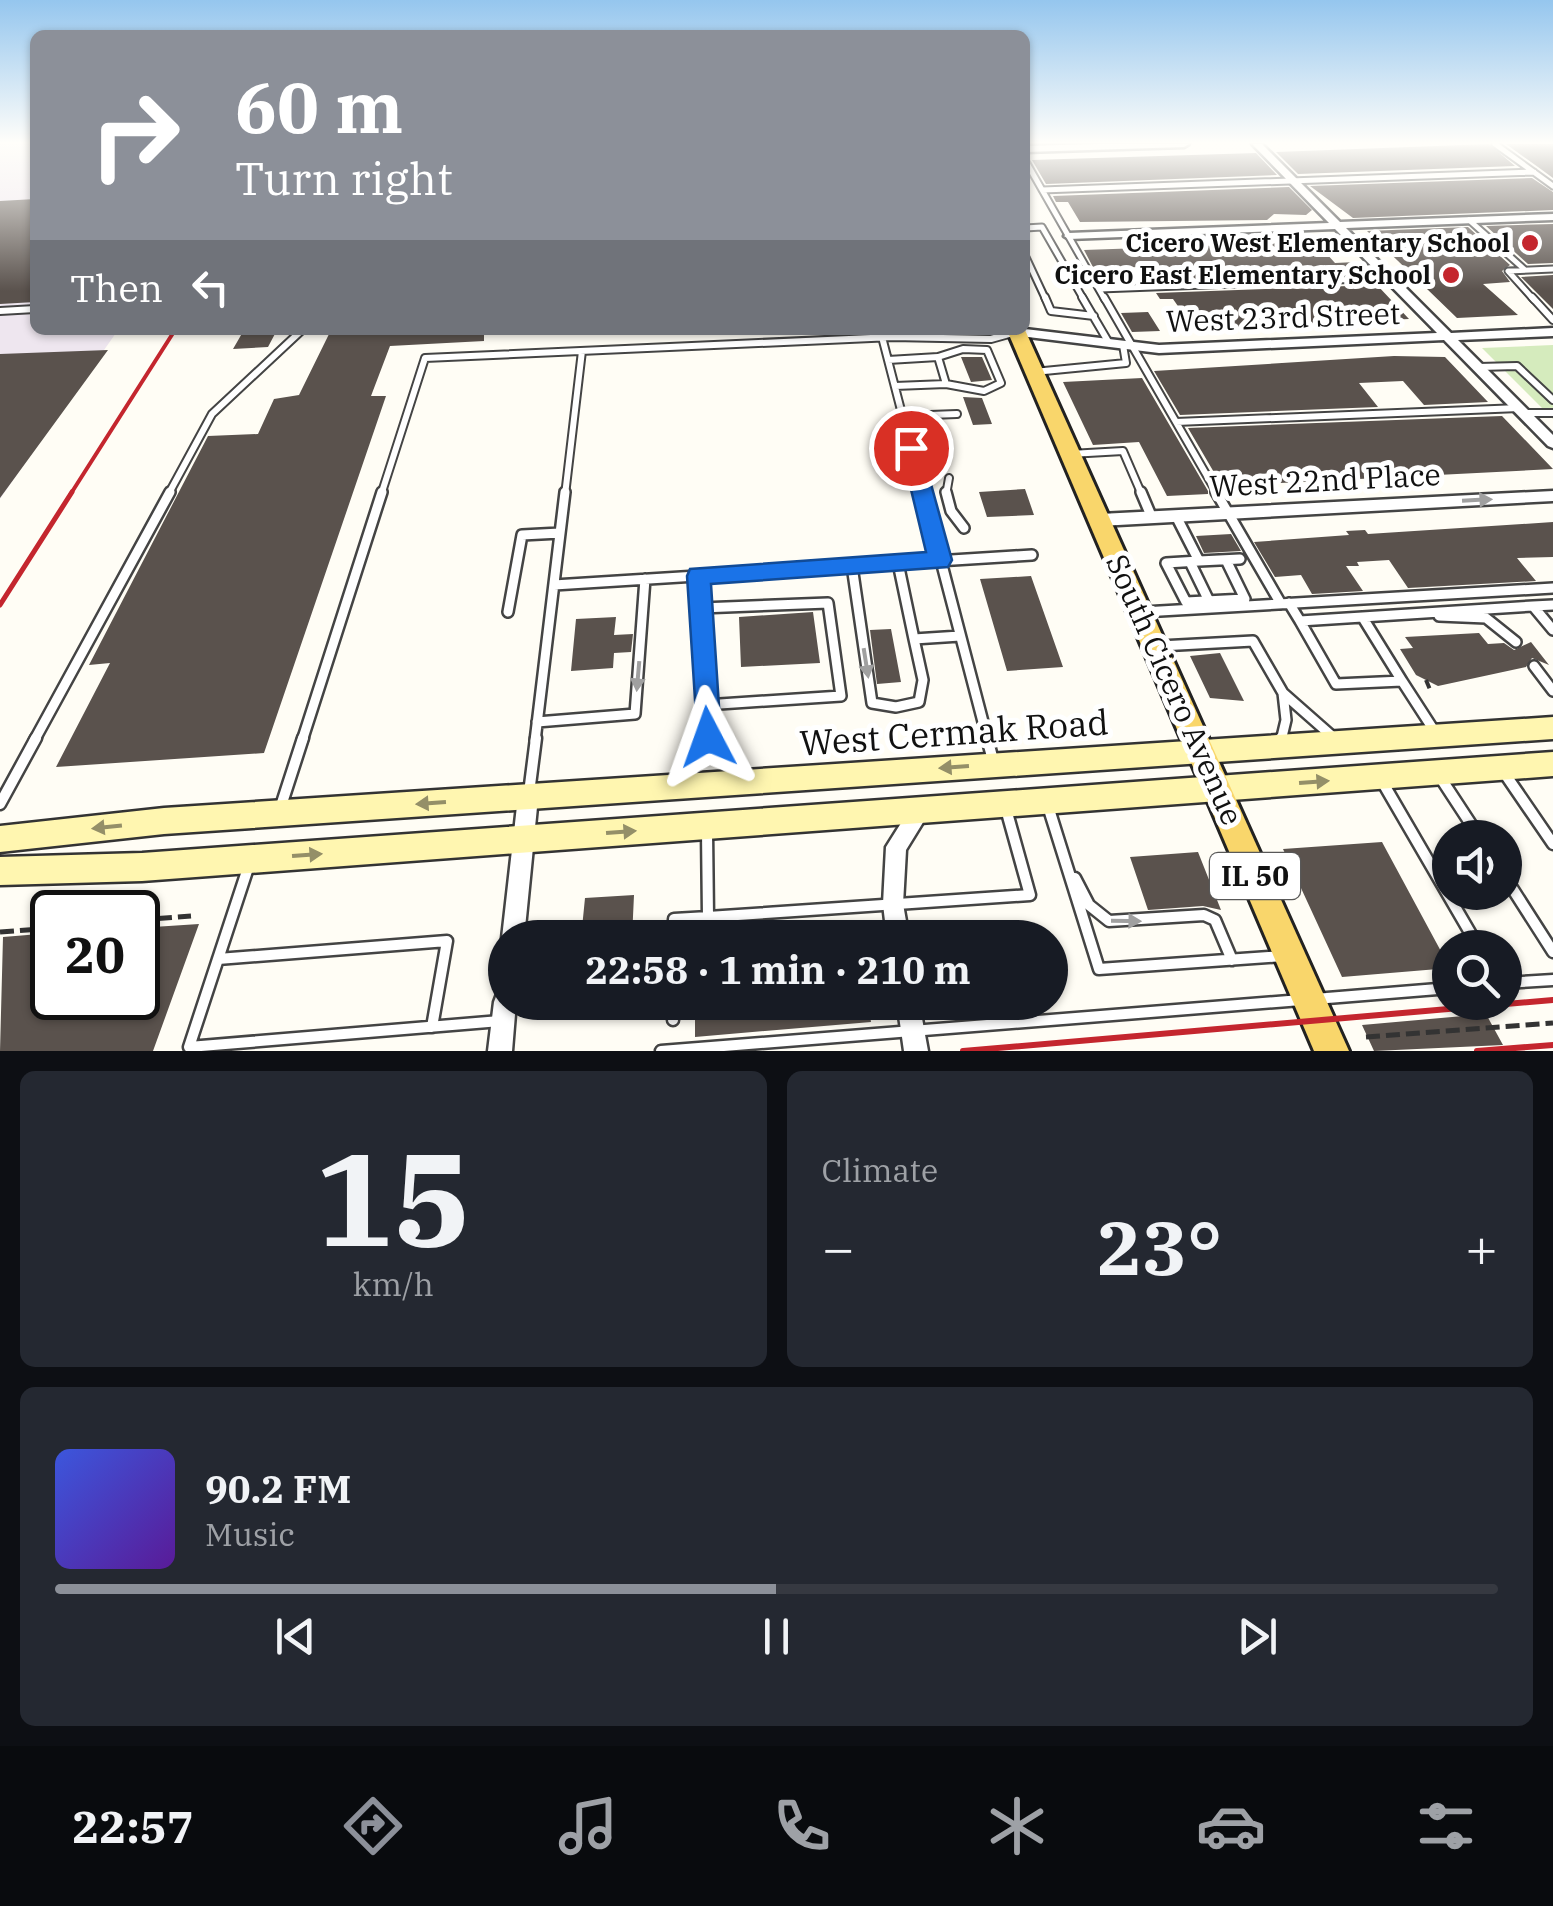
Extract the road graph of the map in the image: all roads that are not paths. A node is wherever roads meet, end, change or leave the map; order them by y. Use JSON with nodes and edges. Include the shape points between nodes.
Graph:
{"nodes":[{"id":1,"x":1044,"y":193,"type":"edge"},
{"id":2,"x":1306,"y":193,"type":"edge"},
{"id":3,"x":1553,"y":217,"type":"edge"},
{"id":4,"x":1469,"y":220,"type":"junction"},
{"id":5,"x":1338,"y":226,"type":"junction"},
{"id":6,"x":1030,"y":228,"type":"edge"},
{"id":7,"x":1069,"y":236,"type":"junction"},
{"id":8,"x":1030,"y":266,"type":"edge"},
{"id":9,"x":1524,"y":269,"type":"junction"},
{"id":10,"x":1553,"y":269,"type":"edge"},
{"id":11,"x":1390,"y":278,"type":"junction"},
{"id":12,"x":1100,"y":290,"type":"junction"},
{"id":13,"x":30,"y":310,"type":"edge"},
{"id":14,"x":0,"y":311,"type":"edge"},
{"id":15,"x":1094,"y":316,"type":"junction"},
{"id":16,"x":1553,"y":320,"type":"edge"},
{"id":17,"x":1553,"y":332,"type":"edge"},
{"id":18,"x":1030,"y":334,"type":"edge"},
{"id":19,"x":297,"y":335,"type":"edge"},
{"id":20,"x":905,"y":335,"type":"edge"},
{"id":21,"x":967,"y":335,"type":"edge"},
{"id":22,"x":990,"y":335,"type":"edge"},
{"id":23,"x":1012,"y":335,"type":"edge"},
{"id":24,"x":888,"y":337,"type":"junction"},
{"id":25,"x":1450,"y":337,"type":"junction"},
{"id":26,"x":964,"y":340,"type":"junction"},
{"id":27,"x":1122,"y":345,"type":"junction"},
{"id":28,"x":582,"y":351,"type":"junction"},
{"id":29,"x":938,"y":357,"type":"junction"},
{"id":30,"x":888,"y":360,"type":"junction"},
{"id":31,"x":1478,"y":367,"type":"junction"},
{"id":32,"x":1034,"y":372,"type":"junction"},
{"id":33,"x":946,"y":384,"type":"junction"},
{"id":34,"x":895,"y":386,"type":"junction"},
{"id":35,"x":1553,"y":400,"type":"edge"},
{"id":36,"x":1521,"y":410,"type":"junction"},
{"id":37,"x":1553,"y":412,"type":"edge"},
{"id":38,"x":957,"y":414,"type":"dead end"},
{"id":39,"x":903,"y":416,"type":"junction"},
{"id":40,"x":1176,"y":422,"type":"junction"},
{"id":41,"x":1553,"y":443,"type":"edge"},
{"id":42,"x":1070,"y":454,"type":"junction"},
{"id":43,"x":949,"y":478,"type":"dead end"},
{"id":44,"x":1553,"y":496,"type":"edge"},
{"id":45,"x":1229,"y":514,"type":"junction"},
{"id":46,"x":1176,"y":516,"type":"junction"},
{"id":47,"x":1152,"y":518,"type":"junction"},
{"id":48,"x":1100,"y":520,"type":"junction"},
{"id":49,"x":964,"y":528,"type":"dead end"},
{"id":50,"x":560,"y":533,"type":"junction"},
{"id":51,"x":1032,"y":555,"type":"dead end"},
{"id":52,"x":1240,"y":559,"type":"dead end"},
{"id":53,"x":940,"y":560,"type":"junction"},
{"id":54,"x":1226,"y":560,"type":"junction"},
{"id":55,"x":1194,"y":561,"type":"junction"},
{"id":56,"x":898,"y":563,"type":"junction"},
{"id":57,"x":852,"y":566,"type":"junction"},
{"id":58,"x":699,"y":576,"type":"junction"},
{"id":59,"x":645,"y":579,"type":"junction"},
{"id":60,"x":554,"y":584,"type":"junction"},
{"id":61,"x":1553,"y":588,"type":"edge"},
{"id":62,"x":1208,"y":601,"type":"junction"},
{"id":63,"x":1285,"y":604,"type":"junction"},
{"id":64,"x":1553,"y":605,"type":"edge"},
{"id":65,"x":1533,"y":606,"type":"junction"},
{"id":66,"x":701,"y":608,"type":"junction"},
{"id":67,"x":508,"y":612,"type":"dead end"},
{"id":68,"x":1140,"y":612,"type":"junction"},
{"id":69,"x":1409,"y":616,"type":"junction"},
{"id":70,"x":1362,"y":618,"type":"junction"},
{"id":71,"x":1300,"y":621,"type":"junction"},
{"id":72,"x":1553,"y":630,"type":"edge"},
{"id":73,"x":960,"y":636,"type":"junction"},
{"id":74,"x":914,"y":639,"type":"junction"},
{"id":75,"x":1516,"y":642,"type":"dead end"},
{"id":76,"x":1155,"y":646,"type":"junction"},
{"id":77,"x":1534,"y":666,"type":"dead end"},
{"id":78,"x":1402,"y":682,"type":"junction"},
{"id":79,"x":1553,"y":691,"type":"edge"},
{"id":80,"x":1283,"y":694,"type":"junction"},
{"id":81,"x":705,"y":705,"type":"junction"},
{"id":82,"x":537,"y":722,"type":"junction"},
{"id":83,"x":1553,"y":728,"type":"edge"},
{"id":84,"x":1437,"y":736,"type":"junction"},
{"id":85,"x":708,"y":737,"type":"junction"},
{"id":86,"x":1341,"y":742,"type":"junction"},
{"id":87,"x":1279,"y":746,"type":"junction"},
{"id":88,"x":1201,"y":752,"type":"junction"},
{"id":89,"x":994,"y":764,"type":"junction"},
{"id":90,"x":1553,"y":764,"type":"edge"},
{"id":91,"x":1501,"y":768,"type":"junction"},
{"id":92,"x":1438,"y":773,"type":"junction"},
{"id":93,"x":1379,"y":777,"type":"junction"},
{"id":94,"x":747,"y":781,"type":"junction"},
{"id":95,"x":686,"y":785,"type":"junction"},
{"id":96,"x":1217,"y":790,"type":"junction"},
{"id":97,"x":528,"y":796,"type":"junction"},
{"id":98,"x":1047,"y":802,"type":"junction"},
{"id":99,"x":0,"y":804,"type":"edge"},
{"id":100,"x":1004,"y":805,"type":"junction"},
{"id":101,"x":920,"y":811,"type":"junction"},
{"id":102,"x":279,"y":814,"type":"junction"},
{"id":103,"x":1468,"y":820,"type":"edge"},
{"id":104,"x":706,"y":826,"type":"junction"},
{"id":105,"x":524,"y":838,"type":"junction"},
{"id":106,"x":0,"y":839,"type":"edge"},
{"id":107,"x":1553,"y":844,"type":"edge"},
{"id":108,"x":1064,"y":856,"type":"junction"},
{"id":109,"x":251,"y":859,"type":"junction"},
{"id":110,"x":0,"y":870,"type":"edge"},
{"id":111,"x":893,"y":904,"type":"junction"},
{"id":112,"x":1522,"y":904,"type":"edge"},
{"id":113,"x":708,"y":917,"type":"junction"},
{"id":114,"x":514,"y":920,"type":"edge"},
{"id":115,"x":674,"y":920,"type":"edge"},
{"id":116,"x":895,"y":920,"type":"edge"},
{"id":117,"x":1469,"y":930,"type":"edge"},
{"id":118,"x":1553,"y":952,"type":"edge"},
{"id":119,"x":1290,"y":956,"type":"junction"},
{"id":120,"x":218,"y":959,"type":"junction"},
{"id":121,"x":1232,"y":960,"type":"junction"},
{"id":122,"x":1553,"y":980,"type":"edge"},
{"id":123,"x":1522,"y":983,"type":"edge"},
{"id":124,"x":1432,"y":989,"type":"edge"},
{"id":125,"x":1310,"y":999,"type":"junction"},
{"id":126,"x":488,"y":1015,"type":"edge"},
{"id":127,"x":503,"y":1020,"type":"edge"},
{"id":128,"x":432,"y":1026,"type":"junction"},
{"id":129,"x":914,"y":1041,"type":"edge"},
{"id":130,"x":500,"y":1051,"type":"edge"},
{"id":131,"x":660,"y":1051,"type":"edge"},
{"id":132,"x":1332,"y":1051,"type":"edge"}],
"edges":[{"from":1,"to":7,"type":"lane"},
{"from":2,"to":5,"type":"street"},
{"from":3,"to":4,"type":"street"},
{"from":4,"to":5,"type":"street"},
{"from":4,"to":9,"type":"lane"},
{"from":5,"to":7,"type":"street"},
{"from":5,"to":11,"type":"street"},
{"from":6,"to":15,"type":"lane","via":[[1042,227]]},
{"from":7,"to":12,"type":"lane"},
{"from":8,"to":15,"type":"lane","via":[[1051,311]]},
{"from":9,"to":10,"type":"lane"},
{"from":9,"to":16,"type":"lane","via":[[1508,271]]},
{"from":11,"to":12,"type":"lane"},
{"from":11,"to":25,"type":"street"},
{"from":12,"to":27,"type":"lane"},
{"from":13,"to":14,"type":"lane"},
{"from":15,"to":27,"type":"lane"},
{"from":17,"to":25,"type":"street","name":"West 23rd Street"},
{"from":18,"to":27,"type":"street","name":"West 23rd Street"},
{"from":19,"to":99,"type":"lane","via":[[212,414]]},
{"from":20,"to":24,"type":"lane"},
{"from":21,"to":26,"type":"lane"},
{"from":22,"to":26,"type":"lane"},
{"from":23,"to":32,"type":"main road","name":"South Cicero Avenue","number":"IL 50"},
{"from":24,"to":26,"type":"lane"},
{"from":24,"to":28,"type":"lane"},
{"from":24,"to":30,"type":"lane"},
{"from":25,"to":27,"type":"street","name":"West 23rd Street"},
{"from":25,"to":31,"type":"street"},
{"from":27,"to":32,"type":"lane","via":[[1126,363]]},
{"from":27,"to":40,"type":"lane"},
{"from":28,"to":50,"type":"lane"},
{"from":28,"to":102,"type":"lane","via":[[425,358]]},
{"from":29,"to":30,"type":"lane"},
{"from":29,"to":33,"type":"lane"},
{"from":29,"to":33,"type":"lane","via":[[987,350],[1001,383],[984,391]]},
{"from":30,"to":34,"type":"lane"},
{"from":31,"to":35,"type":"lane","via":[[1517,366]]},
{"from":31,"to":36,"type":"street"},
{"from":32,"to":42,"type":"main road","name":"South Cicero Avenue","number":"IL 50"},
{"from":33,"to":34,"type":"lane"},
{"from":34,"to":39,"type":"lane"},
{"from":36,"to":37,"type":"lane"},
{"from":36,"to":40,"type":"lane"},
{"from":36,"to":41,"type":"street"},
{"from":38,"to":39,"type":"lane"},
{"from":39,"to":53,"type":"lane"},
{"from":40,"to":45,"type":"lane"},
{"from":42,"to":47,"type":"lane","via":[[1123,451]]},
{"from":42,"to":48,"type":"main road","name":"South Cicero Avenue","number":"IL 50"},
{"from":43,"to":49,"type":"lane","via":[[949,512]]},
{"from":45,"to":44,"type":"street","name":"West 22nd Place","one_way":true},
{"from":45,"to":46,"type":"street","name":"West 22nd Place"},
{"from":45,"to":63,"type":"lane"},
{"from":46,"to":47,"type":"street","name":"West 22nd Place"},
{"from":46,"to":55,"type":"lane"},
{"from":47,"to":48,"type":"street","name":"West 22nd Place"},
{"from":48,"to":68,"type":"main road","name":"South Cicero Avenue","number":"IL 50"},
{"from":50,"to":60,"type":"lane"},
{"from":50,"to":67,"type":"lane","via":[[522,535]]},
{"from":51,"to":53,"type":"lane"},
{"from":52,"to":54,"type":"lane"},
{"from":53,"to":56,"type":"lane"},
{"from":53,"to":73,"type":"lane"},
{"from":54,"to":55,"type":"lane"},
{"from":54,"to":62,"type":"lane","via":[[1245,600]]},
{"from":55,"to":62,"type":"lane"},
{"from":55,"to":62,"type":"lane","via":[[1166,563],[1186,602]]},
{"from":56,"to":57,"type":"lane"},
{"from":56,"to":74,"type":"lane"},
{"from":57,"to":58,"type":"lane"},
{"from":57,"to":74,"type":"lane","one_way":true,"via":[[872,703],[896,708],[918,702],[922,680]]},
{"from":58,"to":59,"type":"lane"},
{"from":58,"to":66,"type":"lane"},
{"from":59,"to":60,"type":"lane"},
{"from":59,"to":82,"type":"lane","one_way":true,"via":[[634,714]]},
{"from":60,"to":82,"type":"lane"},
{"from":61,"to":63,"type":"lane"},
{"from":63,"to":68,"type":"lane"},
{"from":63,"to":71,"type":"lane"},
{"from":64,"to":65,"type":"lane"},
{"from":65,"to":69,"type":"lane"},
{"from":65,"to":72,"type":"lane"},
{"from":66,"to":81,"type":"lane"},
{"from":66,"to":81,"type":"lane","via":[[828,604],[841,696]]},
{"from":68,"to":76,"type":"main road","name":"South Cicero Avenue","number":"IL 50"},
{"from":69,"to":70,"type":"lane"},
{"from":69,"to":75,"type":"lane","via":[[1486,618]]},
{"from":70,"to":71,"type":"lane"},
{"from":70,"to":78,"type":"lane"},
{"from":71,"to":78,"type":"lane","via":[[1336,684]]},
{"from":73,"to":74,"type":"lane"},
{"from":73,"to":89,"type":"lane"},
{"from":76,"to":80,"type":"lane","via":[[1253,640]]},
{"from":76,"to":88,"type":"main road","name":"South Cicero Avenue","number":"IL 50"},
{"from":77,"to":79,"type":"lane"},
{"from":78,"to":84,"type":"lane"},
{"from":80,"to":86,"type":"lane"},
{"from":80,"to":87,"type":"lane"},
{"from":81,"to":85,"type":"lane"},
{"from":82,"to":97,"type":"lane"},
{"from":83,"to":84,"type":"main road","name":"West Cermak Road"},
{"from":84,"to":86,"type":"main road","name":"West Cermak Road"},
{"from":85,"to":94,"type":"lane"},
{"from":85,"to":95,"type":"lane"},
{"from":86,"to":87,"type":"main road","name":"West Cermak Road"},
{"from":87,"to":88,"type":"main road","name":"West Cermak Road"},
{"from":88,"to":89,"type":"main road","name":"West Cermak Road"},
{"from":88,"to":96,"type":"main road","name":"South Cicero Avenue","number":"IL 50"},
{"from":89,"to":94,"type":"main road","name":"West Cermak Road","one_way":true},
{"from":90,"to":91,"type":"main road"},
{"from":91,"to":92,"type":"main road"},
{"from":91,"to":107,"type":"lane"},
{"from":92,"to":93,"type":"main road"},
{"from":92,"to":103,"type":"lane"},
{"from":96,"to":93,"type":"main road","one_way":true},
{"from":93,"to":117,"type":"lane"},
{"from":94,"to":95,"type":"main road","name":"West Cermak Road"},
{"from":95,"to":97,"type":"main road","name":"West Cermak Road"},
{"from":96,"to":98,"type":"main road"},
{"from":96,"to":119,"type":"main road","name":"South Cicero Avenue","number":"IL 50"},
{"from":97,"to":102,"type":"main road","name":"West Cermak Road","one_way":true},
{"from":97,"to":105,"type":"street"},
{"from":98,"to":100,"type":"main road"},
{"from":98,"to":108,"type":"lane"},
{"from":100,"to":101,"type":"main road"},
{"from":100,"to":111,"type":"lane","via":[[1030,894]]},
{"from":101,"to":104,"type":"main road"},
{"from":101,"to":111,"type":"street","via":[[896,848]]},
{"from":102,"to":106,"type":"main road","name":"West Cermak Road","one_way":true},
{"from":105,"to":104,"type":"main road","one_way":true},
{"from":104,"to":113,"type":"lane"},
{"from":109,"to":105,"type":"main road","one_way":true},
{"from":105,"to":114,"type":"street"},
{"from":108,"to":121,"type":"lane","one_way":true,"via":[[1089,904],[1109,921],[1204,915],[1215,920]]},
{"from":108,"to":121,"type":"lane","via":[[1099,969]]},
{"from":109,"to":110,"type":"main road"},
{"from":109,"to":120,"type":"lane"},
{"from":111,"to":113,"type":"lane"},
{"from":111,"to":116,"type":"street"},
{"from":112,"to":118,"type":"lane"},
{"from":113,"to":115,"type":"lane"},
{"from":119,"to":121,"type":"lane"},
{"from":119,"to":125,"type":"main road","name":"South Cicero Avenue","number":"IL 50"},
{"from":120,"to":128,"type":"lane","via":[[447,941]]},
{"from":120,"to":128,"type":"lane","via":[[189,1047]]},
{"from":122,"to":123,"type":"lane"},
{"from":124,"to":125,"type":"lane"},
{"from":125,"to":129,"type":"lane"},
{"from":125,"to":132,"type":"main road","name":"South Cicero Avenue","number":"IL 50"},
{"from":126,"to":128,"type":"lane"},
{"from":127,"to":130,"type":"street"},
{"from":129,"to":131,"type":"lane"}]}
